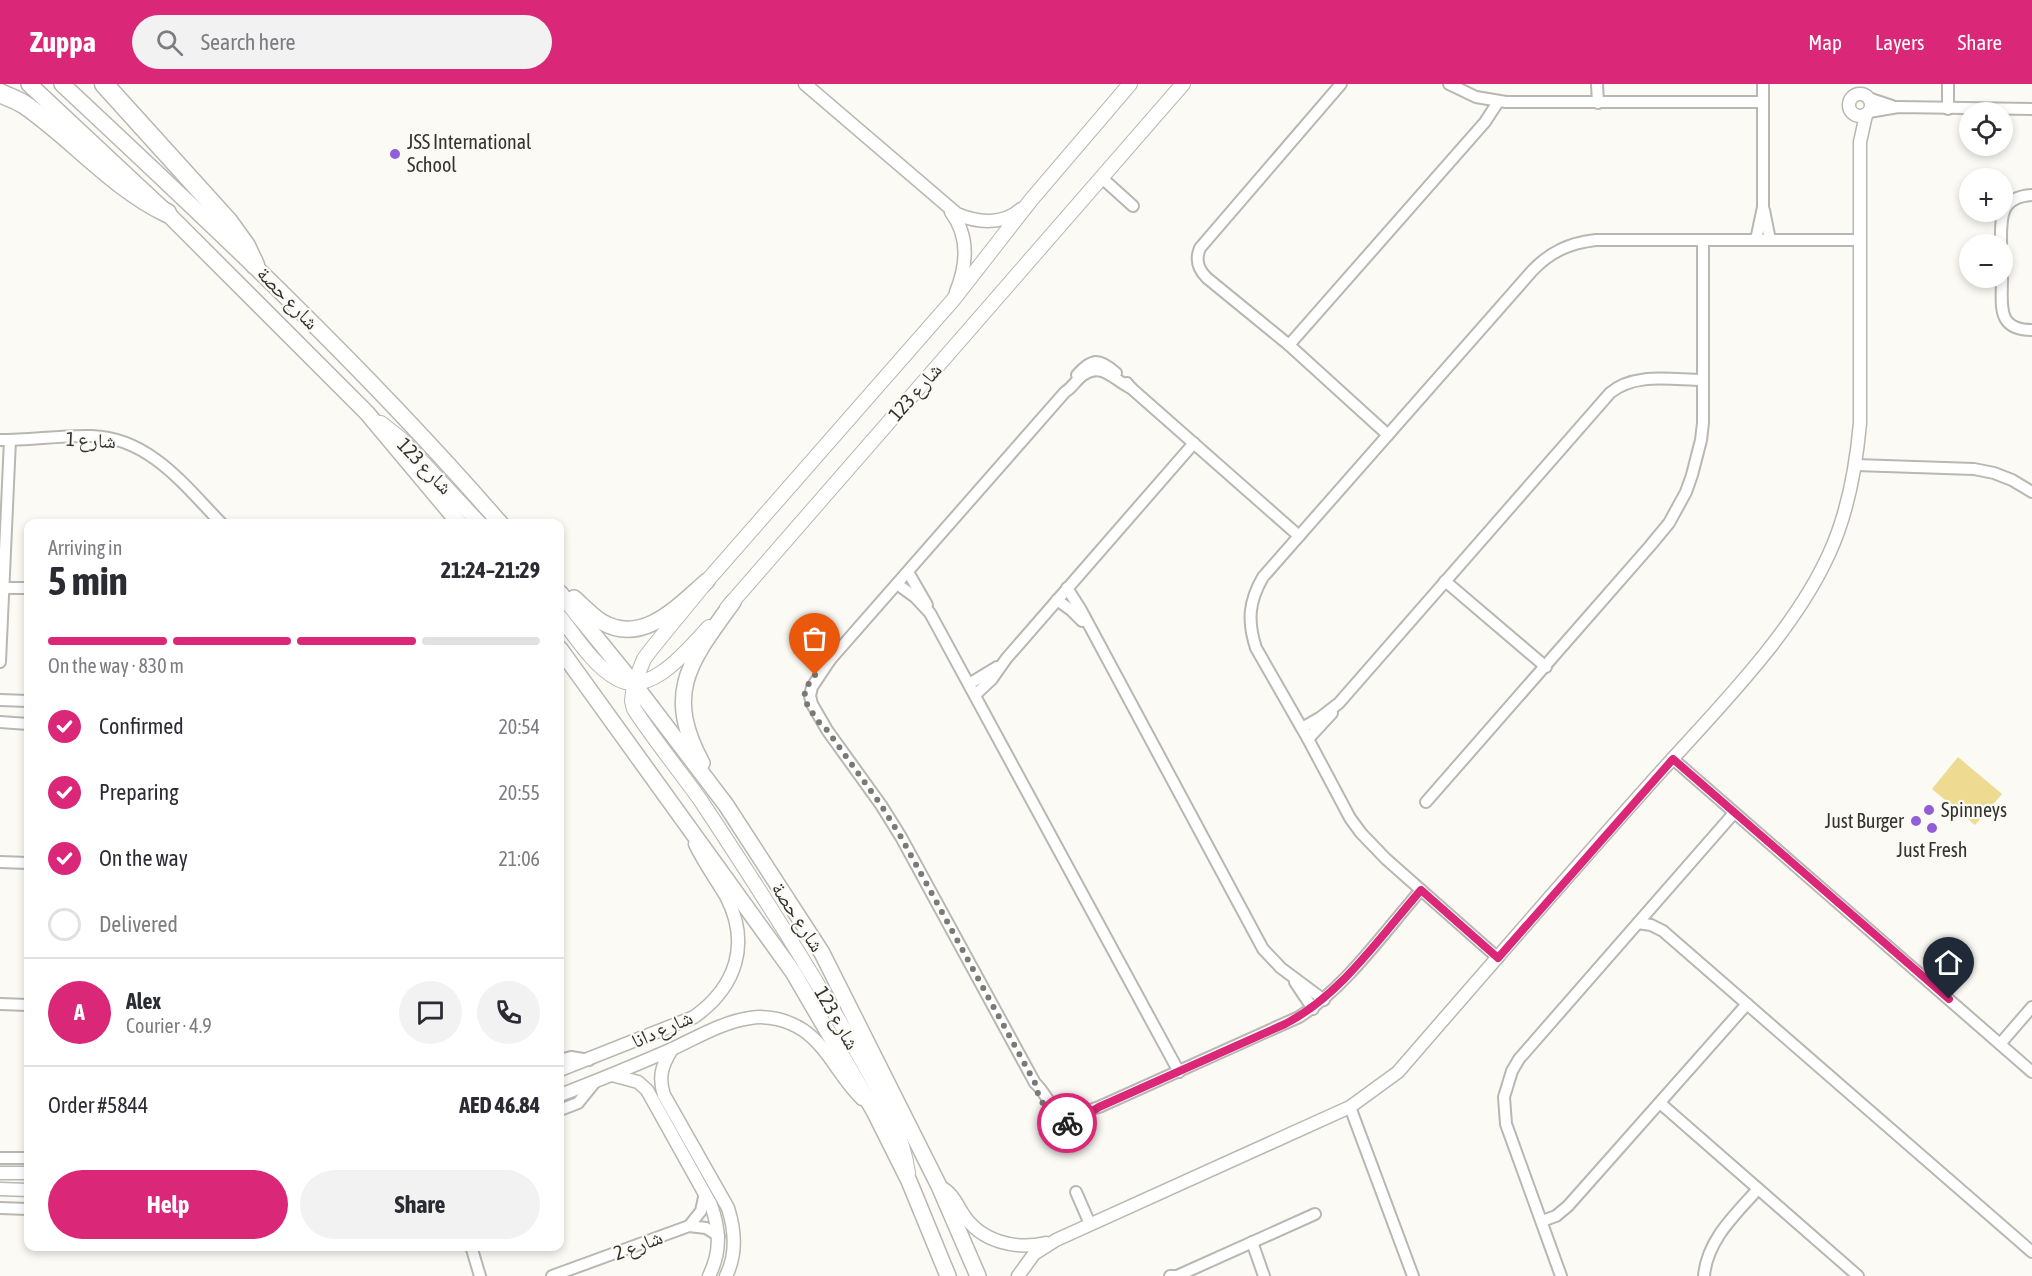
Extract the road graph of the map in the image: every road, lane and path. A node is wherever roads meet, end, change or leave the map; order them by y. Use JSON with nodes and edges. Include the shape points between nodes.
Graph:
{"nodes":[{"id":1,"x":29,"y":84,"type":"edge"},
{"id":2,"x":63,"y":84,"type":"edge"},
{"id":3,"x":104,"y":84,"type":"edge"},
{"id":4,"x":805,"y":84,"type":"edge"},
{"id":5,"x":1130,"y":84,"type":"edge"},
{"id":6,"x":1183,"y":84,"type":"edge"},
{"id":7,"x":1341,"y":84,"type":"edge"},
{"id":8,"x":1449,"y":84,"type":"edge"},
{"id":9,"x":1597,"y":84,"type":"edge"},
{"id":10,"x":1763,"y":84,"type":"edge"},
{"id":11,"x":1948,"y":84,"type":"edge"},
{"id":12,"x":0,"y":86,"type":"edge"},
{"id":13,"x":1860,"y":91,"type":"edge"},
{"id":14,"x":0,"y":93,"type":"edge"},
{"id":15,"x":1493,"y":101,"type":"junction"},
{"id":16,"x":1763,"y":102,"type":"junction"},
{"id":17,"x":1598,"y":103,"type":"junction"},
{"id":18,"x":24,"y":104,"type":"junction"},
{"id":19,"x":1898,"y":107,"type":"junction"},
{"id":20,"x":1948,"y":109,"type":"junction"},
{"id":21,"x":2032,"y":110,"type":"edge"},
{"id":22,"x":1851,"y":113,"type":"junction"},
{"id":23,"x":1868,"y":113,"type":"junction"},
{"id":24,"x":1860,"y":142,"type":"junction"},
{"id":25,"x":1102,"y":178,"type":"junction"},
{"id":26,"x":2032,"y":195,"type":"edge"},
{"id":27,"x":1031,"y":200,"type":"junction"},
{"id":28,"x":1133,"y":206,"type":"dead end"},
{"id":29,"x":1763,"y":207,"type":"junction"},
{"id":30,"x":949,"y":208,"type":"junction"},
{"id":31,"x":167,"y":213,"type":"junction"},
{"id":32,"x":2001,"y":234,"type":"edge"},
{"id":33,"x":1703,"y":240,"type":"junction"},
{"id":34,"x":1756,"y":240,"type":"junction"},
{"id":35,"x":1770,"y":240,"type":"junction"},
{"id":36,"x":1859,"y":240,"type":"junction"},
{"id":37,"x":255,"y":265,"type":"junction"},
{"id":38,"x":2002,"y":288,"type":"edge"},
{"id":39,"x":953,"y":300,"type":"junction"},
{"id":40,"x":2032,"y":330,"type":"edge"},
{"id":41,"x":1289,"y":345,"type":"junction"},
{"id":42,"x":1703,"y":380,"type":"junction"},
{"id":43,"x":367,"y":413,"type":"junction"},
{"id":44,"x":1388,"y":435,"type":"junction"},
{"id":45,"x":5,"y":440,"type":"edge"},
{"id":46,"x":1194,"y":443,"type":"junction"},
{"id":47,"x":1856,"y":465,"type":"junction"},
{"id":48,"x":2032,"y":492,"type":"edge"},
{"id":49,"x":217,"y":519,"type":"edge"},
{"id":50,"x":456,"y":519,"type":"edge"},
{"id":51,"x":475,"y":519,"type":"edge"},
{"id":52,"x":497,"y":519,"type":"edge"},
{"id":53,"x":1299,"y":536,"type":"junction"},
{"id":54,"x":908,"y":572,"type":"junction"},
{"id":55,"x":707,"y":581,"type":"junction"},
{"id":56,"x":1445,"y":581,"type":"junction"},
{"id":57,"x":897,"y":584,"type":"junction"},
{"id":58,"x":2,"y":588,"type":"edge"},
{"id":59,"x":24,"y":588,"type":"edge"},
{"id":60,"x":564,"y":588,"type":"edge"},
{"id":61,"x":1067,"y":588,"type":"junction"},
{"id":62,"x":564,"y":599,"type":"edge"},
{"id":63,"x":1058,"y":600,"type":"junction"},
{"id":64,"x":733,"y":602,"type":"junction"},
{"id":65,"x":930,"y":613,"type":"junction"},
{"id":66,"x":564,"y":622,"type":"edge"},
{"id":67,"x":1092,"y":633,"type":"junction"},
{"id":68,"x":564,"y":655,"type":"edge"},
{"id":69,"x":1006,"y":659,"type":"junction"},
{"id":70,"x":0,"y":662,"type":"edge"},
{"id":71,"x":1546,"y":668,"type":"junction"},
{"id":72,"x":634,"y":684,"type":"junction"},
{"id":73,"x":969,"y":684,"type":"junction"},
{"id":74,"x":975,"y":695,"type":"junction"},
{"id":75,"x":0,"y":700,"type":"edge"},
{"id":76,"x":24,"y":701,"type":"edge"},
{"id":77,"x":1339,"y":703,"type":"junction"},
{"id":78,"x":0,"y":722,"type":"edge"},
{"id":79,"x":24,"y":724,"type":"edge"},
{"id":80,"x":1302,"y":728,"type":"junction"},
{"id":81,"x":1308,"y":739,"type":"junction"},
{"id":82,"x":1673,"y":759,"type":"junction"},
{"id":83,"x":1426,"y":802,"type":"dead end"},
{"id":84,"x":726,"y":805,"type":"junction"},
{"id":85,"x":1734,"y":813,"type":"junction"},
{"id":86,"x":687,"y":824,"type":"junction"},
{"id":87,"x":0,"y":862,"type":"edge"},
{"id":88,"x":24,"y":863,"type":"edge"},
{"id":89,"x":1421,"y":890,"type":"junction"},
{"id":90,"x":1652,"y":907,"type":"junction"},
{"id":91,"x":1638,"y":923,"type":"junction"},
{"id":92,"x":1663,"y":931,"type":"junction"},
{"id":93,"x":1498,"y":958,"type":"junction"},
{"id":94,"x":1291,"y":977,"type":"junction"},
{"id":95,"x":1324,"y":1000,"type":"junction"},
{"id":96,"x":1747,"y":1004,"type":"junction"},
{"id":97,"x":0,"y":1005,"type":"edge"},
{"id":98,"x":24,"y":1005,"type":"edge"},
{"id":99,"x":2032,"y":1007,"type":"edge"},
{"id":100,"x":1313,"y":1009,"type":"junction"},
{"id":101,"x":2000,"y":1044,"type":"junction"},
{"id":102,"x":672,"y":1049,"type":"junction"},
{"id":103,"x":564,"y":1059,"type":"edge"},
{"id":104,"x":590,"y":1060,"type":"junction"},
{"id":105,"x":564,"y":1069,"type":"edge"},
{"id":106,"x":2032,"y":1071,"type":"edge"},
{"id":107,"x":1179,"y":1072,"type":"junction"},
{"id":108,"x":611,"y":1075,"type":"junction"},
{"id":109,"x":595,"y":1082,"type":"junction"},
{"id":110,"x":564,"y":1094,"type":"edge"},
{"id":111,"x":1660,"y":1103,"type":"junction"},
{"id":112,"x":1350,"y":1107,"type":"junction"},
{"id":113,"x":564,"y":1108,"type":"edge"},
{"id":114,"x":874,"y":1111,"type":"junction"},
{"id":115,"x":696,"y":1151,"type":"junction"},
{"id":116,"x":684,"y":1156,"type":"junction"},
{"id":117,"x":0,"y":1158,"type":"edge"},
{"id":118,"x":24,"y":1158,"type":"edge"},
{"id":119,"x":0,"y":1173,"type":"edge"},
{"id":120,"x":24,"y":1173,"type":"edge"},
{"id":121,"x":909,"y":1181,"type":"junction"},
{"id":122,"x":939,"y":1186,"type":"junction"},
{"id":123,"x":0,"y":1189,"type":"edge"},
{"id":124,"x":1758,"y":1189,"type":"junction"},
{"id":125,"x":24,"y":1190,"type":"edge"},
{"id":126,"x":705,"y":1192,"type":"junction"},
{"id":127,"x":1076,"y":1192,"type":"dead end"},
{"id":128,"x":0,"y":1208,"type":"edge"},
{"id":129,"x":24,"y":1209,"type":"edge"},
{"id":130,"x":1315,"y":1214,"type":"dead end"},
{"id":131,"x":1542,"y":1221,"type":"junction"},
{"id":132,"x":1090,"y":1224,"type":"junction"},
{"id":133,"x":689,"y":1226,"type":"junction"},
{"id":134,"x":719,"y":1236,"type":"junction"},
{"id":135,"x":1056,"y":1240,"type":"junction"},
{"id":136,"x":1252,"y":1242,"type":"junction"},
{"id":137,"x":472,"y":1251,"type":"edge"},
{"id":138,"x":2032,"y":1251,"type":"edge"},
{"id":139,"x":480,"y":1276,"type":"edge"},
{"id":140,"x":552,"y":1276,"type":"edge"},
{"id":141,"x":709,"y":1276,"type":"edge"},
{"id":142,"x":726,"y":1276,"type":"edge"},
{"id":143,"x":948,"y":1276,"type":"edge"},
{"id":144,"x":978,"y":1276,"type":"edge"},
{"id":145,"x":1018,"y":1276,"type":"edge"},
{"id":146,"x":1170,"y":1276,"type":"edge"},
{"id":147,"x":1177,"y":1276,"type":"edge"},
{"id":148,"x":1264,"y":1276,"type":"edge"},
{"id":149,"x":1413,"y":1276,"type":"edge"},
{"id":150,"x":1561,"y":1276,"type":"edge"},
{"id":151,"x":1704,"y":1276,"type":"edge"},
{"id":152,"x":1858,"y":1276,"type":"edge"}],
"edges":[{"from":1,"to":31,"type":"main road","name":"شارع حصة"},
{"from":2,"to":37,"type":"main road","name":"شارع حصة"},
{"from":3,"to":37,"type":"highway","via":[[228,221]]},
{"from":4,"to":30,"type":"street"},
{"from":5,"to":27,"type":"main road","name":"شارع 123"},
{"from":6,"to":25,"type":"main road","name":"شارع 123"},
{"from":7,"to":41,"type":"street","via":[[1205,241],[1197,256],[1197,264],[1207,278]]},
{"from":8,"to":15,"type":"street"},
{"from":9,"to":17,"type":"street"},
{"from":10,"to":16,"type":"street"},
{"from":11,"to":20,"type":"street"},
{"from":12,"to":18,"type":"highway"},
{"from":13,"to":19,"type":"street"},
{"from":13,"to":22,"type":"street","via":[[1848,106]]},
{"from":13,"to":23,"type":"street","via":[[1871,105]]},
{"from":14,"to":18,"type":"highway"},
{"from":15,"to":17,"type":"street"},
{"from":15,"to":41,"type":"street","via":[[1489,117]]},
{"from":16,"to":17,"type":"street"},
{"from":16,"to":29,"type":"street"},
{"from":18,"to":31,"type":"highway","via":[[124,187]]},
{"from":19,"to":20,"type":"street"},
{"from":19,"to":23,"type":"street"},
{"from":20,"to":21,"type":"street"},
{"from":22,"to":23,"type":"street","via":[[1858,117]]},
{"from":22,"to":24,"type":"street"},
{"from":23,"to":24,"type":"street"},
{"from":24,"to":36,"type":"street"},
{"from":25,"to":28,"type":"street"},
{"from":25,"to":64,"type":"main road","name":"شارع 123"},
{"from":26,"to":32,"type":"street","via":[[2020,196],[2006,207]]},
{"from":27,"to":30,"type":"street","via":[[1016,213],[997,220],[977,221]]},
{"from":27,"to":39,"type":"main road","name":"شارع 123"},
{"from":29,"to":34,"type":"street"},
{"from":29,"to":35,"type":"street"},
{"from":30,"to":39,"type":"street","via":[[963,233],[966,252]]},
{"from":31,"to":43,"type":"main road","name":"شارع حصة"},
{"from":33,"to":34,"type":"street"},
{"from":33,"to":42,"type":"street"},
{"from":33,"to":44,"type":"street","via":[[1596,240],[1554,252],[1532,271]]},
{"from":34,"to":35,"type":"street"},
{"from":35,"to":36,"type":"street"},
{"from":36,"to":47,"type":"street","via":[[1860,423]]},
{"from":37,"to":52,"type":"main road","name":"شارع حصة","via":[[444,458]]},
{"from":38,"to":40,"type":"street","via":[[2006,320],[2012,326]]},
{"from":39,"to":55,"type":"main road","name":"شارع 123"},
{"from":41,"to":44,"type":"street"},
{"from":42,"to":56,"type":"street","via":[[1635,380],[1617,387]]},
{"from":42,"to":71,"type":"street","via":[[1701,440],[1678,508]]},
{"from":43,"to":50,"type":"main road","name":"شارع حصة"},
{"from":43,"to":51,"type":"main road","name":"شارع 123","via":[[401,439]]},
{"from":44,"to":53,"type":"street"},
{"from":45,"to":49,"type":"street","name":"شارع 1","via":[[92,436],[126,442],[157,459]]},
{"from":45,"to":58,"type":"street"},
{"from":46,"to":53,"type":"street"},
{"from":46,"to":54,"type":"street","via":[[1107,372],[1084,374]]},
{"from":46,"to":61,"type":"street"},
{"from":47,"to":48,"type":"street","via":[[1974,468],[2012,480]]},
{"from":47,"to":82,"type":"street","via":[[1832,548],[1809,592],[1760,659]]},
{"from":53,"to":80,"type":"street","via":[[1263,576],[1249,619],[1256,648]]},
{"from":54,"to":57,"type":"street"},
{"from":54,"to":65,"type":"street"},
{"from":55,"to":60,"type":"main road","via":[[659,621],[626,629],[602,622]]},
{"from":55,"to":72,"type":"main road","name":"شارع 123","via":[[644,659]]},
{"from":56,"to":71,"type":"street"},
{"from":56,"to":77,"type":"street"},
{"from":57,"to":65,"type":"street"},
{"from":57,"to":107,"type":"street","via":[[807,685],[807,706],[896,829],[1049,1112],[1060,1122],[1075,1122],[1099,1107]]},
{"from":58,"to":59,"type":"street"},
{"from":58,"to":70,"type":"street"},
{"from":61,"to":63,"type":"street"},
{"from":61,"to":67,"type":"street"},
{"from":62,"to":72,"type":"main road","name":"شارع حصة"},
{"from":63,"to":67,"type":"street","via":[[1079,616]]},
{"from":63,"to":69,"type":"street"},
{"from":64,"to":72,"type":"main road","name":"شارع 123","via":[[672,665]]},
{"from":64,"to":84,"type":"main road","via":[[691,664],[684,686],[683,710],[688,733]]},
{"from":65,"to":73,"type":"street"},
{"from":66,"to":72,"type":"main road","via":[[615,678]]},
{"from":67,"to":94,"type":"street","via":[[1257,938]]},
{"from":68,"to":86,"type":"main road","name":"شارع حصة"},
{"from":69,"to":73,"type":"street"},
{"from":69,"to":74,"type":"street"},
{"from":71,"to":83,"type":"street"},
{"from":72,"to":84,"type":"main road","name":"شارع حصة"},
{"from":72,"to":121,"type":"main road","name":"شارع 123","via":[[634,709],[700,800],[811,972],[864,1064],[895,1124]]},
{"from":73,"to":74,"type":"street"},
{"from":74,"to":107,"type":"street"},
{"from":75,"to":76,"type":"street"},
{"from":77,"to":80,"type":"street"},
{"from":77,"to":81,"type":"street"},
{"from":78,"to":79,"type":"street"},
{"from":80,"to":81,"type":"street"},
{"from":81,"to":89,"type":"street","via":[[1360,833]]},
{"from":82,"to":85,"type":"street"},
{"from":82,"to":93,"type":"street"},
{"from":84,"to":122,"type":"main road","name":"شارع حصة","via":[[822,953]]},
{"from":85,"to":90,"type":"street"},
{"from":85,"to":101,"type":"street"},
{"from":86,"to":104,"type":"street","name":"شارع دانا","via":[[733,911],[738,947],[729,981],[708,1007],[694,1017]]},
{"from":86,"to":114,"type":"main road","name":"شارع حصة","via":[[793,972]]},
{"from":87,"to":88,"type":"street"},
{"from":89,"to":93,"type":"street"},
{"from":89,"to":95,"type":"street"},
{"from":90,"to":91,"type":"street"},
{"from":90,"to":92,"type":"street"},
{"from":91,"to":92,"type":"street"},
{"from":91,"to":131,"type":"street","via":[[1519,1059],[1506,1083],[1506,1124]]},
{"from":92,"to":96,"type":"street"},
{"from":93,"to":112,"type":"street","via":[[1398,1072]]},
{"from":94,"to":95,"type":"street"},
{"from":94,"to":100,"type":"street"},
{"from":95,"to":100,"type":"street"},
{"from":96,"to":111,"type":"street"},
{"from":96,"to":138,"type":"street"},
{"from":97,"to":98,"type":"street"},
{"from":99,"to":101,"type":"street"},
{"from":100,"to":107,"type":"street"},
{"from":101,"to":106,"type":"street"},
{"from":102,"to":108,"type":"street","name":"شارع دانا"},
{"from":102,"to":114,"type":"street","name":"شارع دانا","via":[[735,1021],[770,1018],[786,1022],[816,1040],[856,1094]]},
{"from":102,"to":115,"type":"street","name":"شارع دانا","via":[[660,1073],[661,1084]]},
{"from":103,"to":104,"type":"street"},
{"from":104,"to":105,"type":"street","name":"شارع دانا"},
{"from":108,"to":109,"type":"street","name":"شارع دانا"},
{"from":108,"to":116,"type":"street","name":"شارع دانا","via":[[638,1082],[647,1090]]},
{"from":109,"to":110,"type":"street","name":"شارع دانا"},
{"from":109,"to":113,"type":"street","via":[[578,1103]]},
{"from":111,"to":124,"type":"street"},
{"from":111,"to":131,"type":"street","via":[[1568,1206]]},
{"from":112,"to":132,"type":"street"},
{"from":112,"to":149,"type":"street"},
{"from":114,"to":121,"type":"main road","name":"شارع حصة"},
{"from":115,"to":116,"type":"street","via":[[687,1150]]},
{"from":115,"to":142,"type":"street","name":"شارع دانا","via":[[733,1223],[733,1256]]},
{"from":116,"to":126,"type":"street","name":"شارع دانا"},
{"from":117,"to":118,"type":"street"},
{"from":119,"to":120,"type":"street"},
{"from":121,"to":143,"type":"main road","name":"شارع حصة"},
{"from":122,"to":135,"type":"street","via":[[955,1198],[971,1224],[991,1238],[1024,1246]]},
{"from":122,"to":144,"type":"main road","name":"شارع حصة"},
{"from":123,"to":125,"type":"street"},
{"from":124,"to":151,"type":"street","via":[[1714,1242]]},
{"from":124,"to":152,"type":"street"},
{"from":126,"to":133,"type":"street","via":[[701,1211]]},
{"from":126,"to":134,"type":"street","name":"شارع دانا"},
{"from":127,"to":132,"type":"street"},
{"from":128,"to":129,"type":"street"},
{"from":130,"to":136,"type":"street"},
{"from":131,"to":150,"type":"street"},
{"from":132,"to":135,"type":"street"},
{"from":133,"to":134,"type":"street","via":[[705,1228]]},
{"from":133,"to":140,"type":"street","name":"شارع 2"},
{"from":134,"to":141,"type":"street","name":"شارع دانا"},
{"from":135,"to":145,"type":"street","via":[[1034,1254]]},
{"from":136,"to":147,"type":"street"},
{"from":136,"to":148,"type":"street"},
{"from":137,"to":139,"type":"street"},
{"from":146,"to":147,"type":"street"}]}
